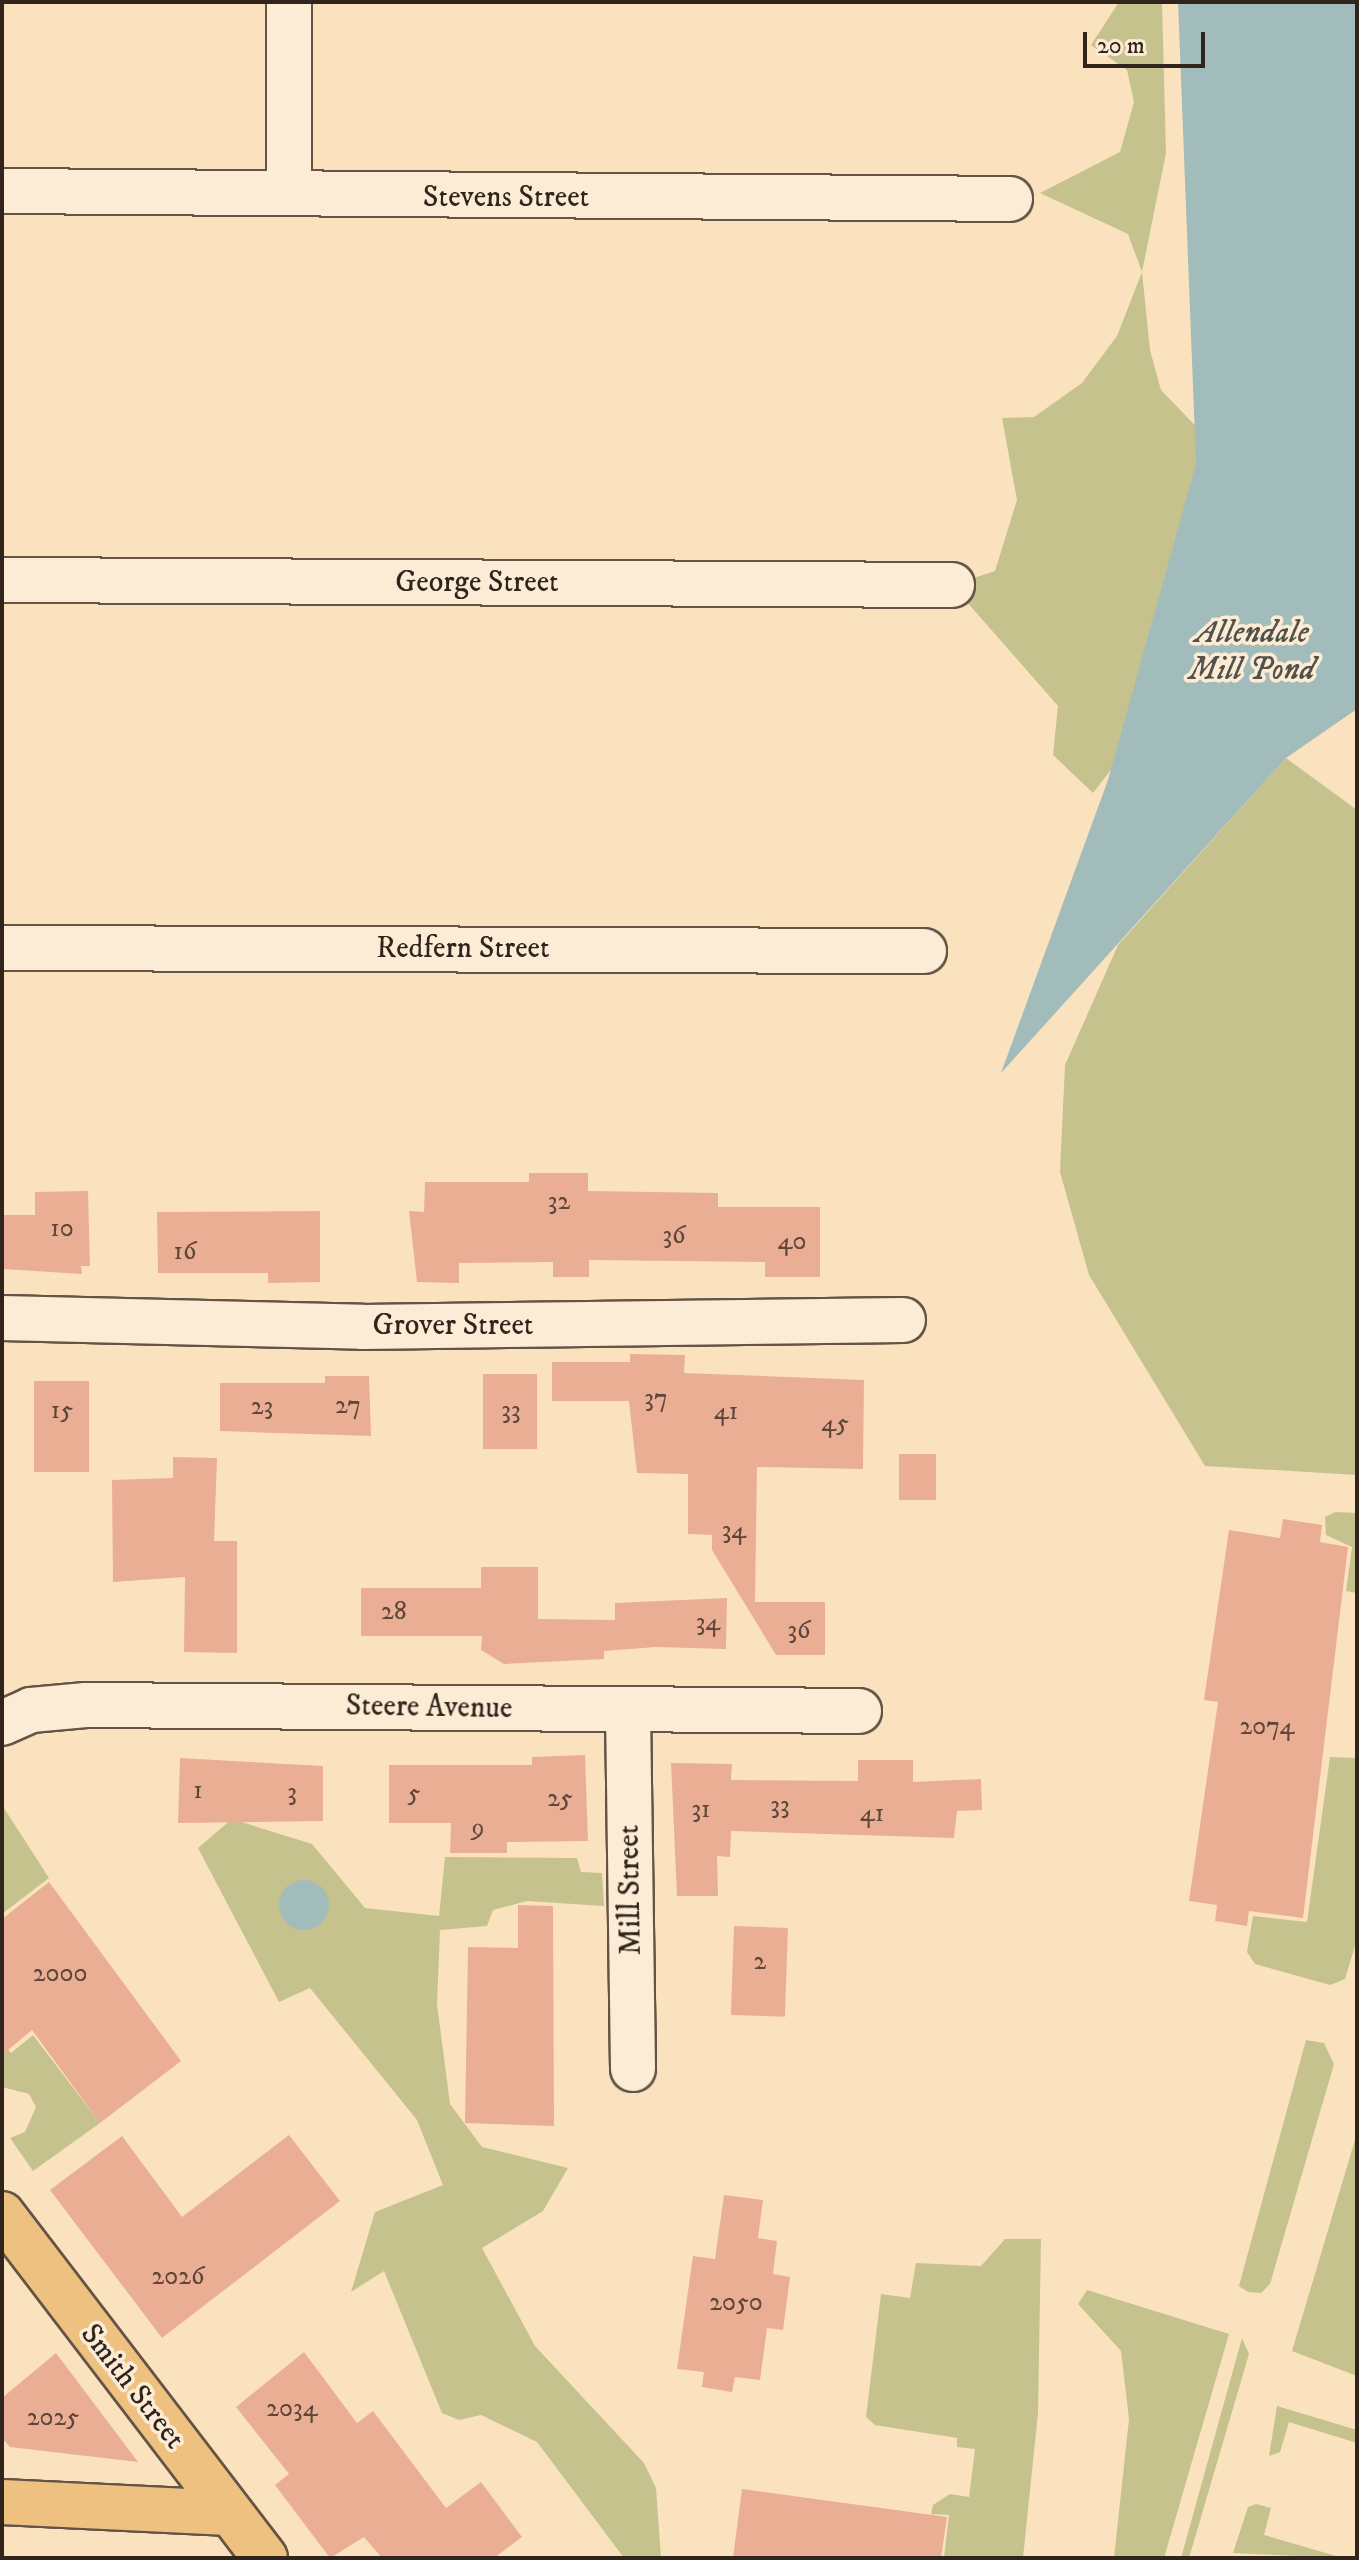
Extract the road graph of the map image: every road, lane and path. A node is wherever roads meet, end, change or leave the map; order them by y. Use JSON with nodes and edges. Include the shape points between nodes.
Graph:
{"nodes":[{"id":1,"x":289,"y":2,"type":"edge"},
{"id":2,"x":2,"y":191,"type":"edge"},
{"id":3,"x":289,"y":192,"type":"junction"},
{"id":4,"x":1010,"y":199,"type":"dead end"},
{"id":5,"x":2,"y":580,"type":"edge"},
{"id":6,"x":952,"y":585,"type":"dead end"},
{"id":7,"x":2,"y":948,"type":"edge"},
{"id":8,"x":924,"y":951,"type":"dead end"},
{"id":9,"x":2,"y":1318,"type":"edge"},
{"id":10,"x":903,"y":1320,"type":"dead end"},
{"id":11,"x":628,"y":1710,"type":"junction"},
{"id":12,"x":859,"y":1711,"type":"dead end"},
{"id":13,"x":2,"y":1723,"type":"edge"},
{"id":14,"x":633,"y":2069,"type":"dead end"},
{"id":15,"x":2,"y":2214,"type":"edge"},
{"id":16,"x":2,"y":2502,"type":"edge"},
{"id":17,"x":229,"y":2513,"type":"junction"},
{"id":18,"x":265,"y":2558,"type":"edge"}],
"edges":[{"from":1,"to":3,"type":"street"},
{"from":2,"to":3,"type":"street","name":"Stevens Street"},
{"from":3,"to":4,"type":"street","name":"Stevens Street"},
{"from":5,"to":6,"type":"street","name":"George Street"},
{"from":7,"to":8,"type":"street","name":"Redfern Street"},
{"from":9,"to":10,"type":"street","name":"Grover Street","via":[[363,1327]]},
{"from":11,"to":12,"type":"street","name":"Steere Avenue"},
{"from":11,"to":13,"type":"street","name":"Steere Avenue","via":[[86,1705],[31,1710]]},
{"from":11,"to":14,"type":"street","name":"Mill Street"},
{"from":15,"to":17,"type":"main road","name":"Smith Street"},
{"from":16,"to":17,"type":"main road"},
{"from":17,"to":18,"type":"main road","name":"Smith Street"}]}
